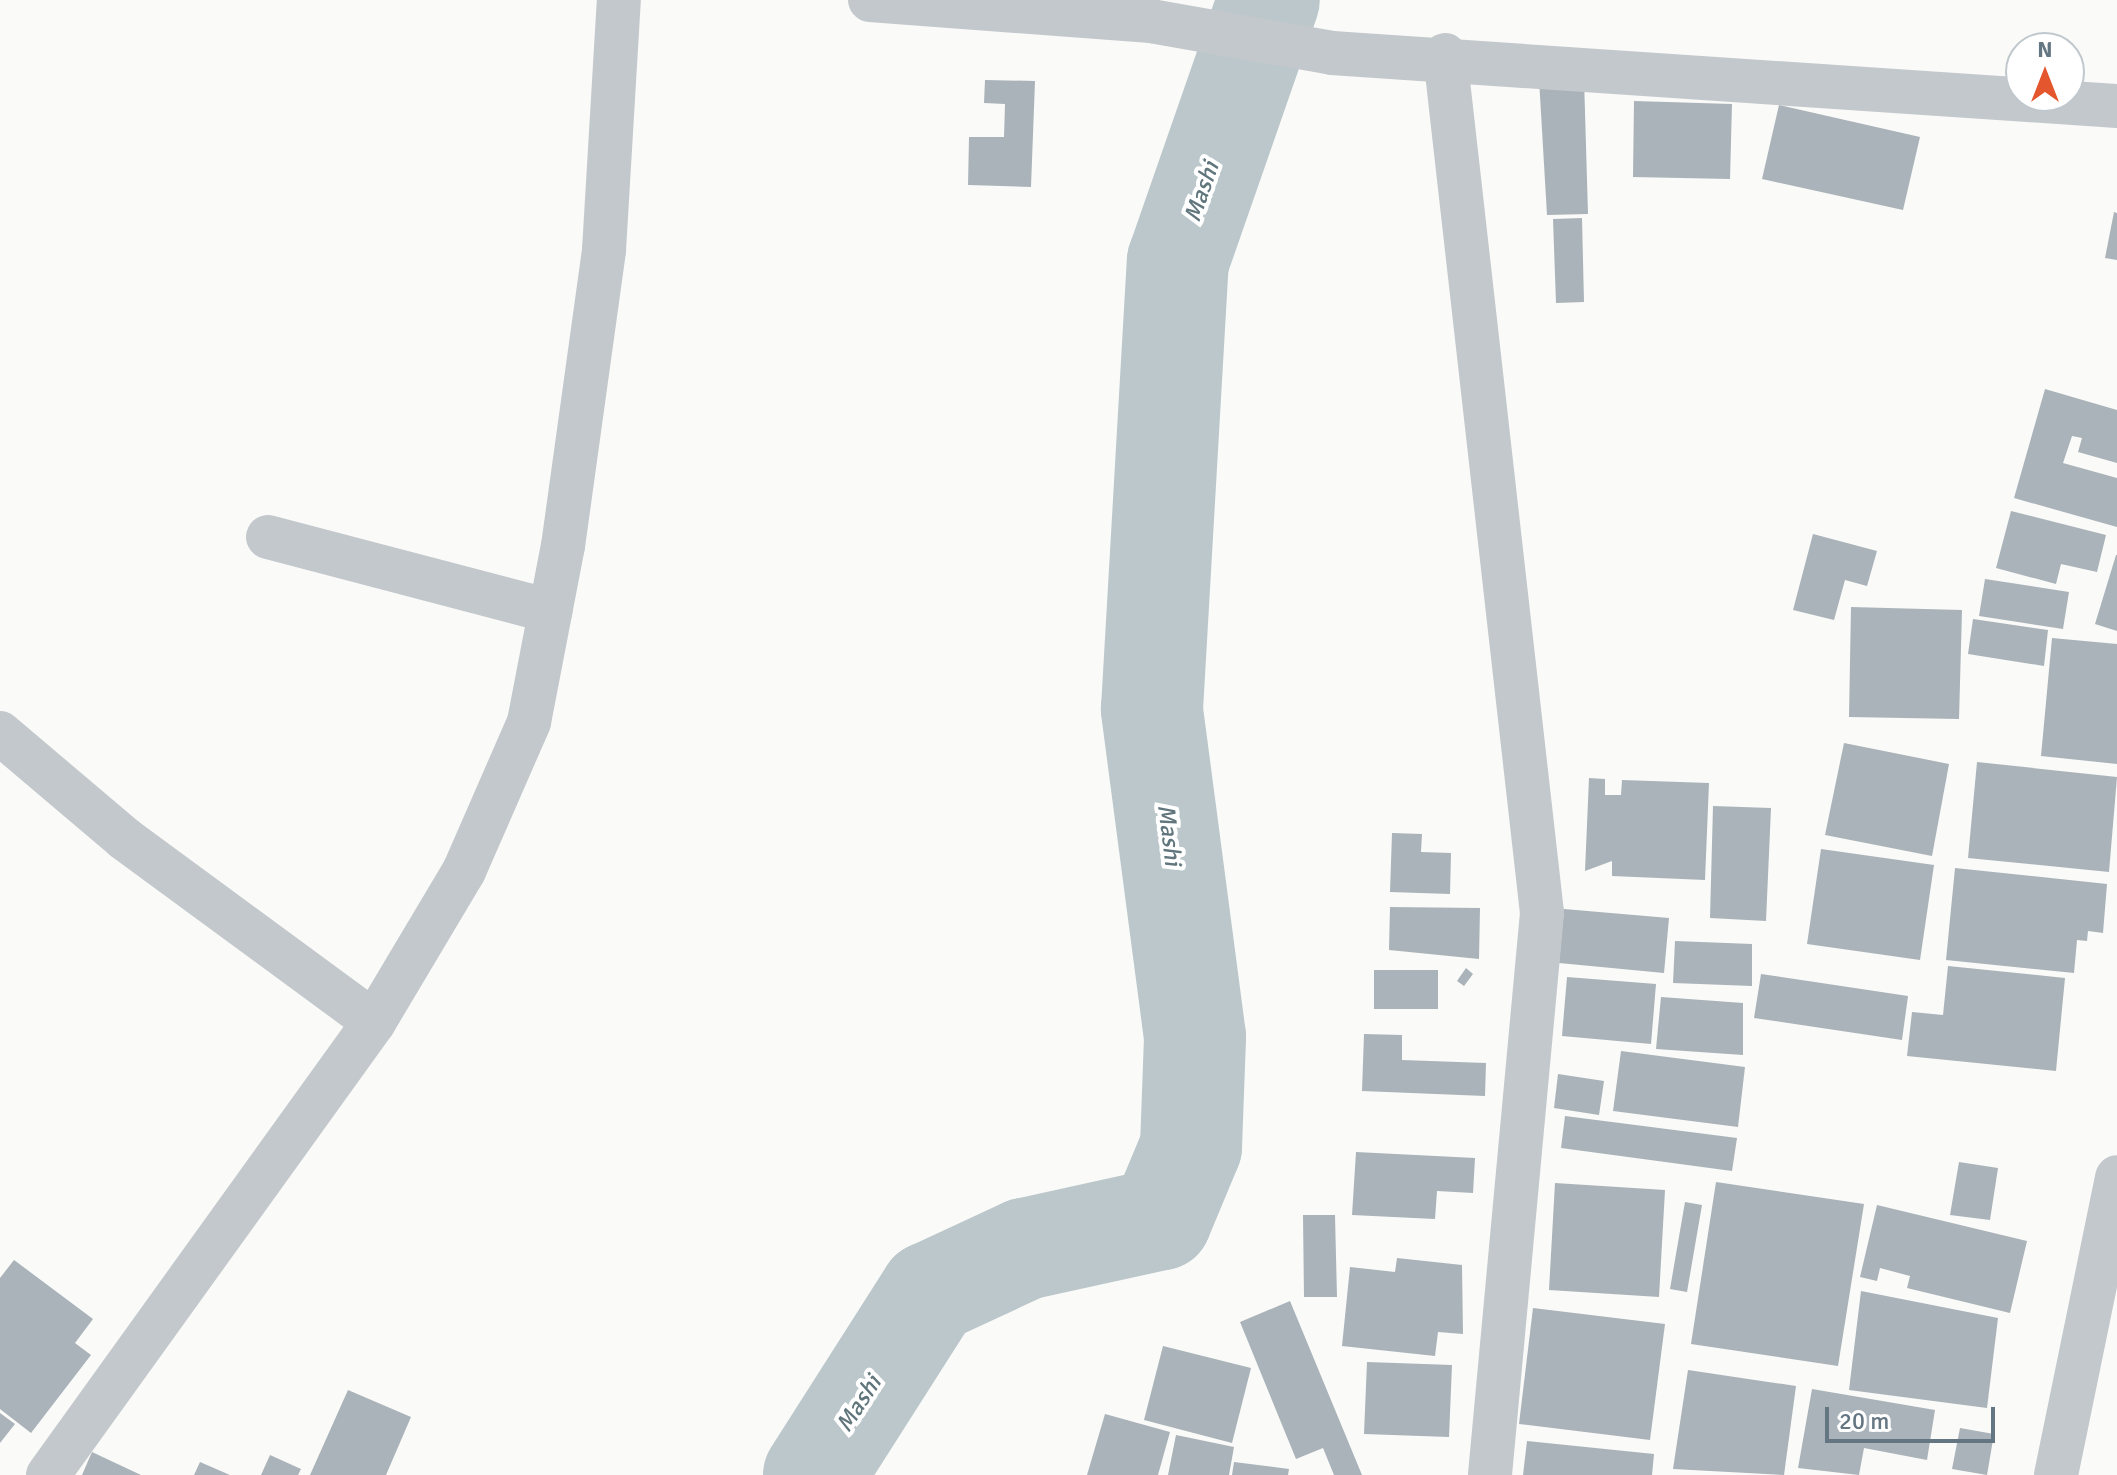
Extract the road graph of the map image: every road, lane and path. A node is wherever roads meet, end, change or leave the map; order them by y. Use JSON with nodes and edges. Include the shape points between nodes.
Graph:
{"nodes":[{"id":1,"x":619,"y":0,"type":"edge"},
{"id":2,"x":870,"y":0,"type":"edge"},
{"id":3,"x":1445,"y":55,"type":"junction"},
{"id":4,"x":2117,"y":106,"type":"edge"},
{"id":5,"x":268,"y":537,"type":"dead end"},
{"id":6,"x":550,"y":611,"type":"junction"},
{"id":7,"x":0,"y":733,"type":"edge"},
{"id":8,"x":374,"y":1022,"type":"junction"},
{"id":9,"x":2117,"y":1177,"type":"edge"},
{"id":10,"x":48,"y":1475,"type":"edge"},
{"id":11,"x":1490,"y":1475,"type":"edge"},
{"id":12,"x":2056,"y":1475,"type":"edge"}],
"edges":[{"from":1,"to":6,"type":"street","via":[[604,250]]},
{"from":2,"to":3,"type":"street","via":[[1151,21],[1332,53]]},
{"from":3,"to":4,"type":"street"},
{"from":3,"to":11,"type":"street","via":[[1542,913]]},
{"from":5,"to":6,"type":"street"},
{"from":6,"to":8,"type":"street","via":[[517,749],[464,871]]},
{"from":7,"to":8,"type":"street","via":[[125,839]]},
{"from":8,"to":10,"type":"street"},
{"from":9,"to":12,"type":"street"}]}
